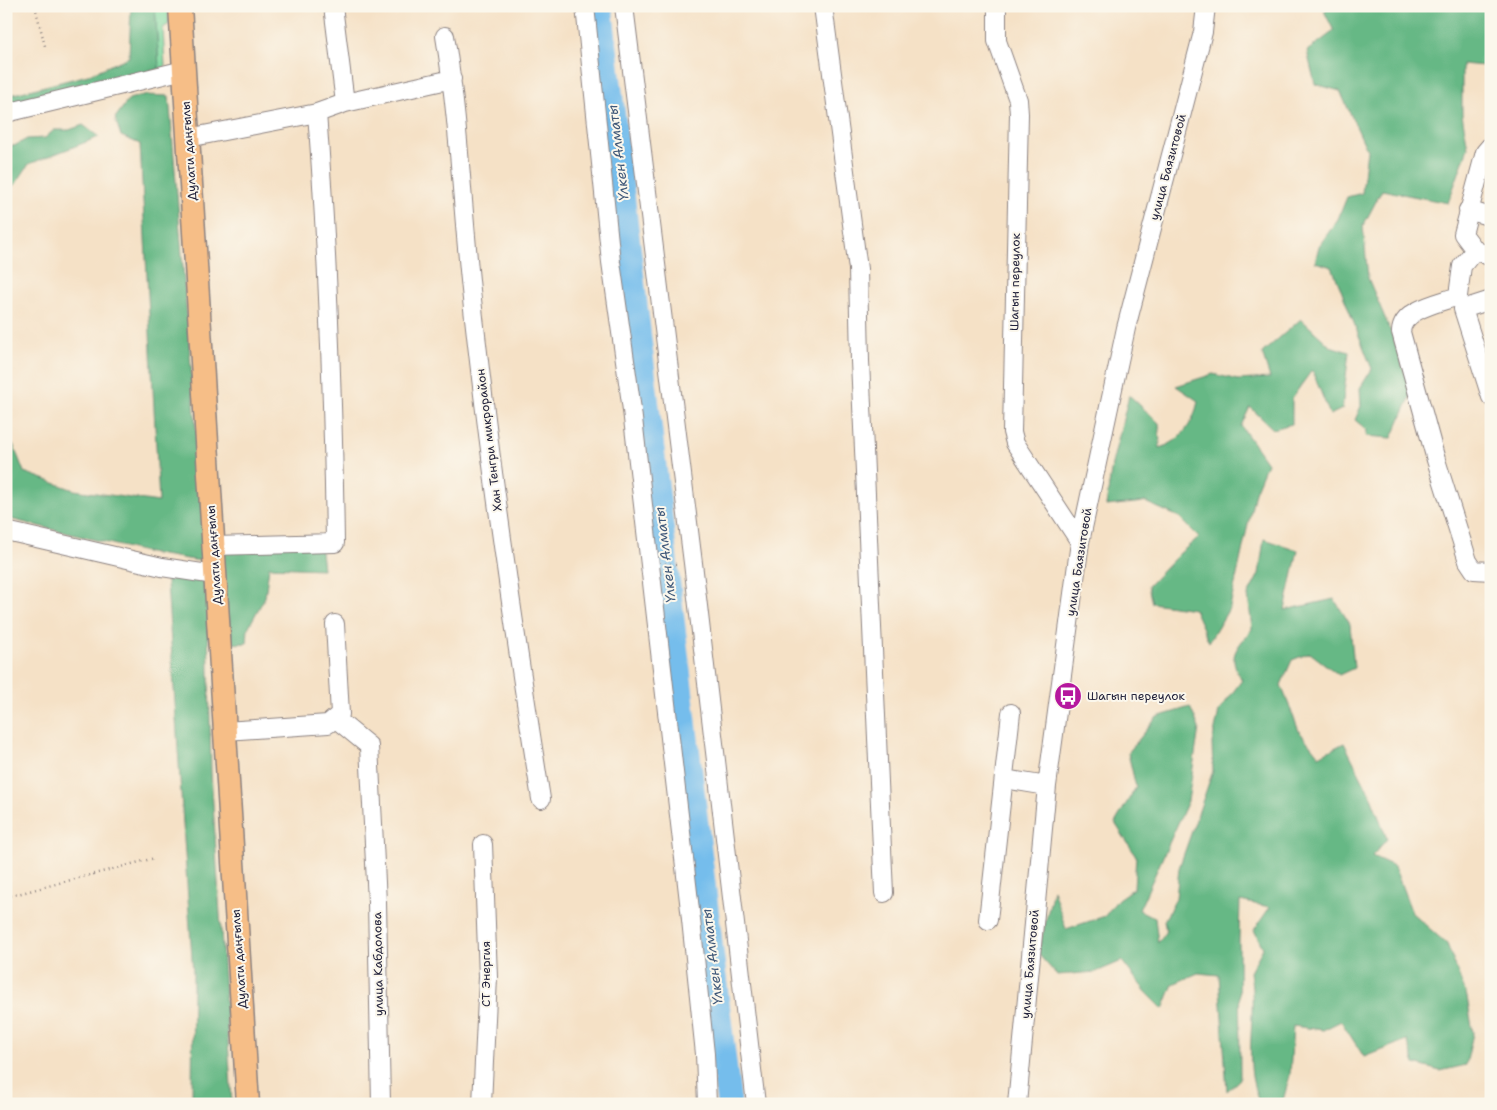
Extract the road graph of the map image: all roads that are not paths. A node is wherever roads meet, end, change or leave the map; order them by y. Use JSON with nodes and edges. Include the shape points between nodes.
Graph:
{"nodes":[{"id":1,"x":180,"y":6,"type":"edge"},
{"id":2,"x":333,"y":6,"type":"edge"},
{"id":3,"x":585,"y":6,"type":"edge"},
{"id":4,"x":624,"y":6,"type":"edge"},
{"id":5,"x":823,"y":6,"type":"edge"},
{"id":6,"x":997,"y":6,"type":"edge"},
{"id":7,"x":1206,"y":6,"type":"edge"},
{"id":8,"x":445,"y":36,"type":"dead end"},
{"id":9,"x":184,"y":70,"type":"junction"},
{"id":10,"x":452,"y":79,"type":"junction"},
{"id":11,"x":345,"y":103,"type":"junction"},
{"id":12,"x":6,"y":113,"type":"edge"},
{"id":13,"x":317,"y":113,"type":"junction"},
{"id":14,"x":188,"y":138,"type":"junction"},
{"id":15,"x":1491,"y":144,"type":"edge"},
{"id":16,"x":1484,"y":178,"type":"edge"},
{"id":17,"x":1468,"y":210,"type":"junction"},
{"id":18,"x":1491,"y":217,"type":"edge"},
{"id":19,"x":1483,"y":254,"type":"edge"},
{"id":20,"x":1491,"y":300,"type":"edge"},
{"id":21,"x":1491,"y":396,"type":"edge"},
{"id":22,"x":6,"y":531,"type":"edge"},
{"id":23,"x":1080,"y":542,"type":"junction"},
{"id":24,"x":214,"y":546,"type":"junction"},
{"id":25,"x":1491,"y":571,"type":"edge"},
{"id":26,"x":215,"y":575,"type":"junction"},
{"id":27,"x":335,"y":624,"type":"dead end"},
{"id":28,"x":1011,"y":713,"type":"dead end"},
{"id":29,"x":335,"y":718,"type":"junction"},
{"id":30,"x":225,"y":730,"type":"junction"},
{"id":31,"x":1004,"y":779,"type":"junction"},
{"id":32,"x":1047,"y":786,"type":"junction"},
{"id":33,"x":541,"y":799,"type":"dead end"},
{"id":34,"x":483,"y":844,"type":"dead end"},
{"id":35,"x":884,"y":893,"type":"dead end"},
{"id":36,"x":988,"y":920,"type":"dead end"},
{"id":37,"x":248,"y":1104,"type":"edge"},
{"id":38,"x":381,"y":1104,"type":"edge"},
{"id":39,"x":482,"y":1104,"type":"edge"},
{"id":40,"x":707,"y":1104,"type":"edge"},
{"id":41,"x":756,"y":1104,"type":"edge"},
{"id":42,"x":1017,"y":1104,"type":"edge"}],
"edges":[{"from":1,"to":9,"type":"main road","name":"Дулати даңғылы"},
{"from":2,"to":11,"type":"street"},
{"from":3,"to":40,"type":"street","via":[[611,262],[632,410],[690,910]]},
{"from":4,"to":41,"type":"street"},
{"from":5,"to":35,"type":"street","via":[[858,269]]},
{"from":6,"to":23,"type":"street","name":"Шагын переулок","via":[[997,40],[1018,100],[1019,114],[1012,432],[1020,450]]},
{"from":7,"to":23,"type":"street","name":"улица Баязитовой","via":[[1204,32],[1126,328]]},
{"from":8,"to":10,"type":"street","name":"Хан Тенгри микрорайон"},
{"from":9,"to":12,"type":"street"},
{"from":9,"to":14,"type":"main road","name":"Дулати даңғылы"},
{"from":10,"to":11,"type":"street"},
{"from":10,"to":33,"type":"street","name":"Хан Тенгри микрорайон","via":[[492,474]]},
{"from":11,"to":13,"type":"street"},
{"from":13,"to":14,"type":"street"},
{"from":13,"to":24,"type":"street","via":[[327,253],[335,543]]},
{"from":14,"to":24,"type":"main road","name":"Дулати даңғылы"},
{"from":15,"to":16,"type":"street","via":[[1485,152]]},
{"from":16,"to":17,"type":"street"},
{"from":17,"to":18,"type":"street"},
{"from":17,"to":19,"type":"street","via":[[1463,234]]},
{"from":19,"to":25,"type":"street","via":[[1462,266],[1458,296],[1407,316],[1401,323],[1401,332],[1468,561],[1474,570]]},
{"from":20,"to":21,"type":"street","via":[[1463,309]]},
{"from":22,"to":26,"type":"street","via":[[162,567]]},
{"from":23,"to":32,"type":"street","name":"улица Баязитовой"},
{"from":24,"to":26,"type":"main road","name":"Дулати даңғылы"},
{"from":26,"to":30,"type":"main road","name":"Дулати даңғылы"},
{"from":27,"to":29,"type":"street","via":[[340,714]]},
{"from":28,"to":31,"type":"street"},
{"from":29,"to":30,"type":"street","via":[[328,724]]},
{"from":29,"to":38,"type":"street","name":"улица Кабдолова","via":[[369,746],[377,902]]},
{"from":30,"to":37,"type":"main road","name":"Дулати даңғылы"},
{"from":31,"to":32,"type":"street"},
{"from":31,"to":36,"type":"street"},
{"from":32,"to":42,"type":"street","name":"улица Баязитовой"},
{"from":34,"to":39,"type":"street","name":"СТ Энергия","via":[[488,977]]}]}
